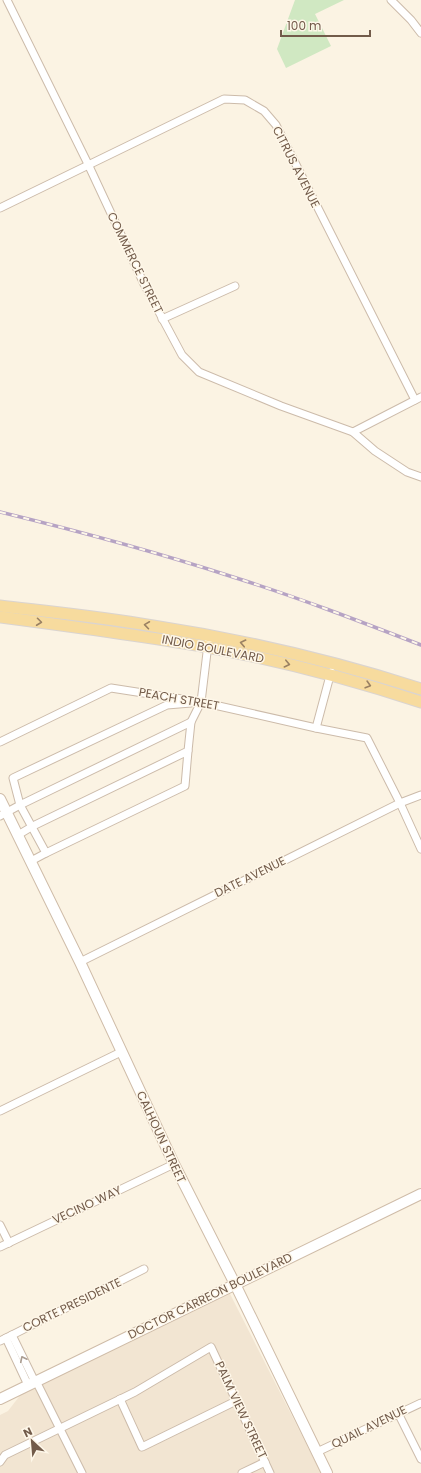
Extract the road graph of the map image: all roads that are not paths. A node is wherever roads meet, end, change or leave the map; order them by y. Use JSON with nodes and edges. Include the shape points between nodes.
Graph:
{"nodes":[{"id":1,"x":7,"y":0,"type":"edge"},
{"id":2,"x":391,"y":0,"type":"edge"},
{"id":3,"x":421,"y":33,"type":"edge"},
{"id":4,"x":88,"y":164,"type":"junction"},
{"id":5,"x":0,"y":208,"type":"edge"},
{"id":6,"x":235,"y":286,"type":"dead end"},
{"id":7,"x":162,"y":319,"type":"junction"},
{"id":8,"x":418,"y":399,"type":"edge"},
{"id":9,"x":353,"y":432,"type":"junction"},
{"id":10,"x":421,"y":477,"type":"edge"},
{"id":11,"x":0,"y":606,"type":"edge"},
{"id":12,"x":0,"y":617,"type":"edge"},
{"id":13,"x":209,"y":636,"type":"junction"},
{"id":14,"x":208,"y":647,"type":"junction"},
{"id":15,"x":332,"y":670,"type":"junction"},
{"id":16,"x":421,"y":690,"type":"edge"},
{"id":17,"x":201,"y":702,"type":"junction"},
{"id":18,"x":421,"y":702,"type":"edge"},
{"id":19,"x":191,"y":722,"type":"junction"},
{"id":20,"x":316,"y":728,"type":"junction"},
{"id":21,"x":0,"y":742,"type":"edge"},
{"id":22,"x":188,"y":751,"type":"junction"},
{"id":23,"x":421,"y":795,"type":"edge"},
{"id":24,"x":0,"y":799,"type":"edge"},
{"id":25,"x":400,"y":803,"type":"junction"},
{"id":26,"x":20,"y":805,"type":"junction"},
{"id":27,"x":4,"y":815,"type":"edge"},
{"id":28,"x":32,"y":826,"type":"junction"},
{"id":29,"x":18,"y":835,"type":"junction"},
{"id":30,"x":421,"y":849,"type":"edge"},
{"id":31,"x":46,"y":853,"type":"junction"},
{"id":32,"x":30,"y":861,"type":"junction"},
{"id":33,"x":80,"y":962,"type":"junction"},
{"id":34,"x":121,"y":1052,"type":"junction"},
{"id":35,"x":0,"y":1111,"type":"edge"},
{"id":36,"x":174,"y":1164,"type":"junction"},
{"id":37,"x":421,"y":1194,"type":"edge"},
{"id":38,"x":0,"y":1225,"type":"edge"},
{"id":39,"x":8,"y":1242,"type":"junction"},
{"id":40,"x":0,"y":1247,"type":"edge"},
{"id":41,"x":144,"y":1269,"type":"dead end"},
{"id":42,"x":235,"y":1284,"type":"junction"},
{"id":43,"x":6,"y":1338,"type":"edge"},
{"id":44,"x":33,"y":1383,"type":"junction"},
{"id":45,"x":0,"y":1399,"type":"edge"},
{"id":46,"x":120,"y":1399,"type":"junction"},
{"id":47,"x":236,"y":1401,"type":"junction"},
{"id":48,"x":421,"y":1403,"type":"edge"},
{"id":49,"x":398,"y":1413,"type":"junction"},
{"id":50,"x":60,"y":1428,"type":"junction"},
{"id":51,"x":317,"y":1452,"type":"junction"},
{"id":52,"x":421,"y":1460,"type":"edge"},
{"id":53,"x":0,"y":1462,"type":"edge"},
{"id":54,"x":265,"y":1462,"type":"junction"},
{"id":55,"x":82,"y":1473,"type":"edge"},
{"id":56,"x":242,"y":1473,"type":"edge"},
{"id":57,"x":270,"y":1473,"type":"edge"},
{"id":58,"x":327,"y":1473,"type":"edge"}],
"edges":[{"from":1,"to":4,"type":"street","name":"COMMERCE STREET"},
{"from":2,"to":3,"type":"street"},
{"from":4,"to":5,"type":"street","name":"CITRUS AVENUE"},
{"from":4,"to":7,"type":"street","name":"COMMERCE STREET"},
{"from":4,"to":8,"type":"street","name":"CITRUS AVENUE","via":[[224,99],[245,100],[264,111],[276,125]]},
{"from":6,"to":7,"type":"street"},
{"from":7,"to":9,"type":"street","name":"COMMERCE STREET","via":[[182,355],[199,372]]},
{"from":8,"to":9,"type":"street"},
{"from":9,"to":10,"type":"street","via":[[375,451],[407,472]]},
{"from":13,"to":11,"type":"main road","name":"INDIO BOULEVARD","one_way":true,"via":[[152,625]]},
{"from":12,"to":14,"type":"main road","name":"INDIO BOULEVARD","one_way":true},
{"from":13,"to":14,"type":"street"},
{"from":15,"to":13,"type":"main road","name":"INDIO BOULEVARD","one_way":true,"via":[[288,653]]},
{"from":14,"to":15,"type":"main road","name":"INDIO BOULEVARD","one_way":true},
{"from":14,"to":17,"type":"street"},
{"from":15,"to":16,"type":"main road","name":"INDIO BOULEVARD","via":[[370,674]]},
{"from":15,"to":18,"type":"main road","name":"INDIO BOULEVARD","one_way":true},
{"from":15,"to":20,"type":"street"},
{"from":17,"to":19,"type":"street"},
{"from":17,"to":20,"type":"street","name":"PEACH STREET"},
{"from":17,"to":21,"type":"street","name":"PEACH STREET","via":[[111,688]]},
{"from":17,"to":26,"type":"street","via":[[166,705],[13,778]]},
{"from":19,"to":22,"type":"street"},
{"from":19,"to":26,"type":"street"},
{"from":20,"to":25,"type":"street","name":"PEACH STREET","via":[[367,738]]},
{"from":22,"to":28,"type":"street"},
{"from":22,"to":31,"type":"street","via":[[185,786]]},
{"from":23,"to":25,"type":"street","name":"DATE AVENUE"},
{"from":24,"to":27,"type":"street","name":"CALHOUN STREET"},
{"from":25,"to":30,"type":"street"},
{"from":25,"to":33,"type":"street","name":"DATE AVENUE"},
{"from":26,"to":27,"type":"street"},
{"from":26,"to":28,"type":"street"},
{"from":27,"to":29,"type":"street","name":"CALHOUN STREET"},
{"from":28,"to":29,"type":"street"},
{"from":28,"to":31,"type":"street"},
{"from":29,"to":32,"type":"street","name":"CALHOUN STREET"},
{"from":31,"to":32,"type":"street"},
{"from":32,"to":33,"type":"street","name":"CALHOUN STREET"},
{"from":33,"to":34,"type":"street","name":"CALHOUN STREET"},
{"from":34,"to":35,"type":"street"},
{"from":34,"to":36,"type":"street","name":"CALHOUN STREET"},
{"from":36,"to":39,"type":"street","name":"VECINO WAY"},
{"from":36,"to":42,"type":"street","name":"CALHOUN STREET"},
{"from":37,"to":42,"type":"street","name":"DOCTOR CARREON BOULEVARD"},
{"from":38,"to":39,"type":"street"},
{"from":39,"to":40,"type":"street","name":"VECINO WAY"},
{"from":41,"to":43,"type":"street","name":"CORTE PRESIDENTE"},
{"from":42,"to":44,"type":"street","name":"DOCTOR CARREON BOULEVARD"},
{"from":42,"to":51,"type":"street","name":"CALHOUN STREET"},
{"from":43,"to":44,"type":"street"},
{"from":44,"to":45,"type":"street","name":"DOCTOR CARREON BOULEVARD"},
{"from":44,"to":50,"type":"street"},
{"from":46,"to":47,"type":"street","via":[[142,1447]]},
{"from":46,"to":47,"type":"street","name":"PALM VIEW STREET","via":[[211,1347]]},
{"from":46,"to":50,"type":"street"},
{"from":47,"to":54,"type":"street","name":"PALM VIEW STREET"},
{"from":48,"to":49,"type":"street","name":"QUAIL AVENUE"},
{"from":49,"to":51,"type":"street","name":"QUAIL AVENUE"},
{"from":49,"to":52,"type":"street"},
{"from":50,"to":53,"type":"street","via":[[5,1455]]},
{"from":50,"to":55,"type":"street"},
{"from":51,"to":58,"type":"street","name":"CALHOUN STREET"},
{"from":54,"to":56,"type":"street"},
{"from":54,"to":57,"type":"street","name":"PALM VIEW STREET"}]}
